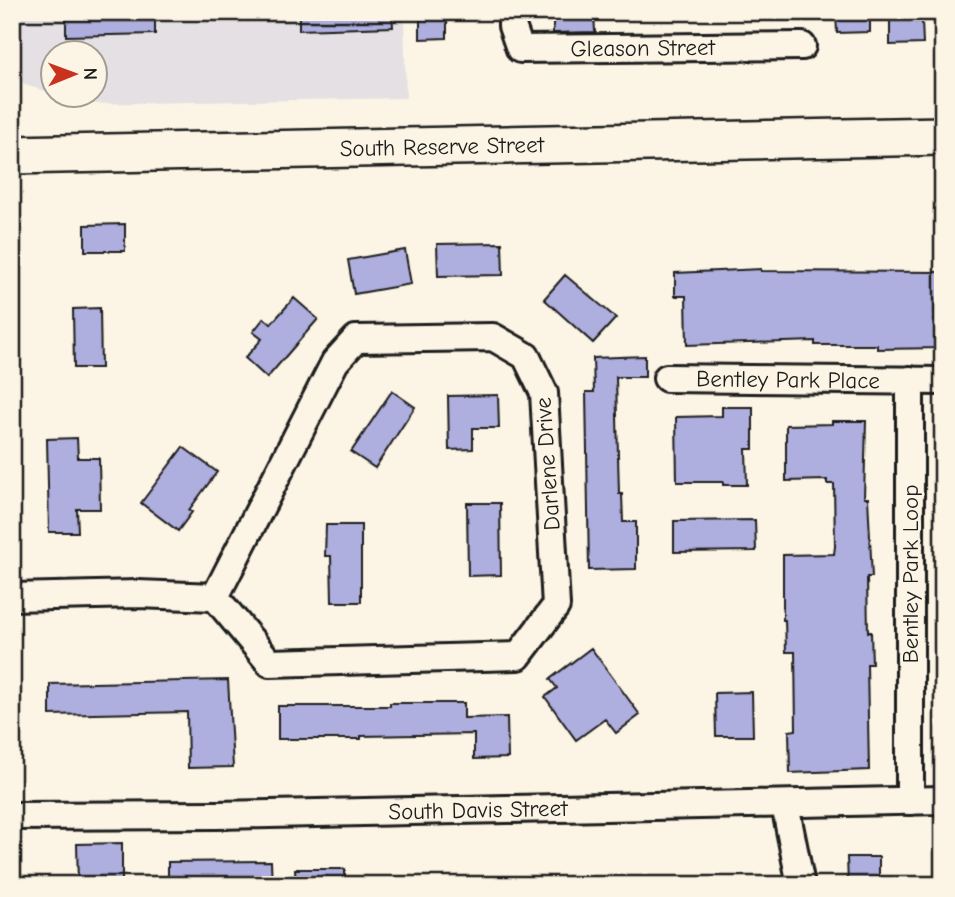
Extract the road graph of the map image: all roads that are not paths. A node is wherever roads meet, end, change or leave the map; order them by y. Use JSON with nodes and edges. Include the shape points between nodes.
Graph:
{"nodes":[{"id":1,"x":512,"y":12,"type":"edge"},
{"id":2,"x":802,"y":46,"type":"dead end"},
{"id":3,"x":943,"y":136,"type":"edge"},
{"id":4,"x":12,"y":155,"type":"edge"},
{"id":5,"x":667,"y":378,"type":"dead end"},
{"id":6,"x":910,"y":380,"type":"junction"},
{"id":7,"x":943,"y":381,"type":"edge"},
{"id":8,"x":12,"y":597,"type":"edge"},
{"id":9,"x":215,"y":597,"type":"junction"},
{"id":10,"x":943,"y":800,"type":"edge"},
{"id":11,"x":910,"y":801,"type":"junction"},
{"id":12,"x":785,"y":805,"type":"junction"},
{"id":13,"x":12,"y":816,"type":"edge"},
{"id":14,"x":801,"y":885,"type":"edge"}],
"edges":[{"from":1,"to":2,"type":"street","name":"Gleason Street","via":[[520,49]]},
{"from":3,"to":4,"type":"highway","name":"South Reserve Street"},
{"from":5,"to":6,"type":"street","name":"Bentley Park Place"},
{"from":6,"to":7,"type":"street"},
{"from":6,"to":11,"type":"street","name":"Bentley Park Loop"},
{"from":8,"to":9,"type":"street"},
{"from":9,"to":9,"type":"street","name":"Darlene Drive","via":[[270,663],[518,656],[556,606],[544,393],[526,356],[493,337],[356,339],[335,362]]},
{"from":10,"to":11,"type":"street","name":"South Davis Street"},
{"from":11,"to":12,"type":"street","name":"South Davis Street"},
{"from":12,"to":13,"type":"street","name":"South Davis Street"},
{"from":12,"to":14,"type":"street"}]}
